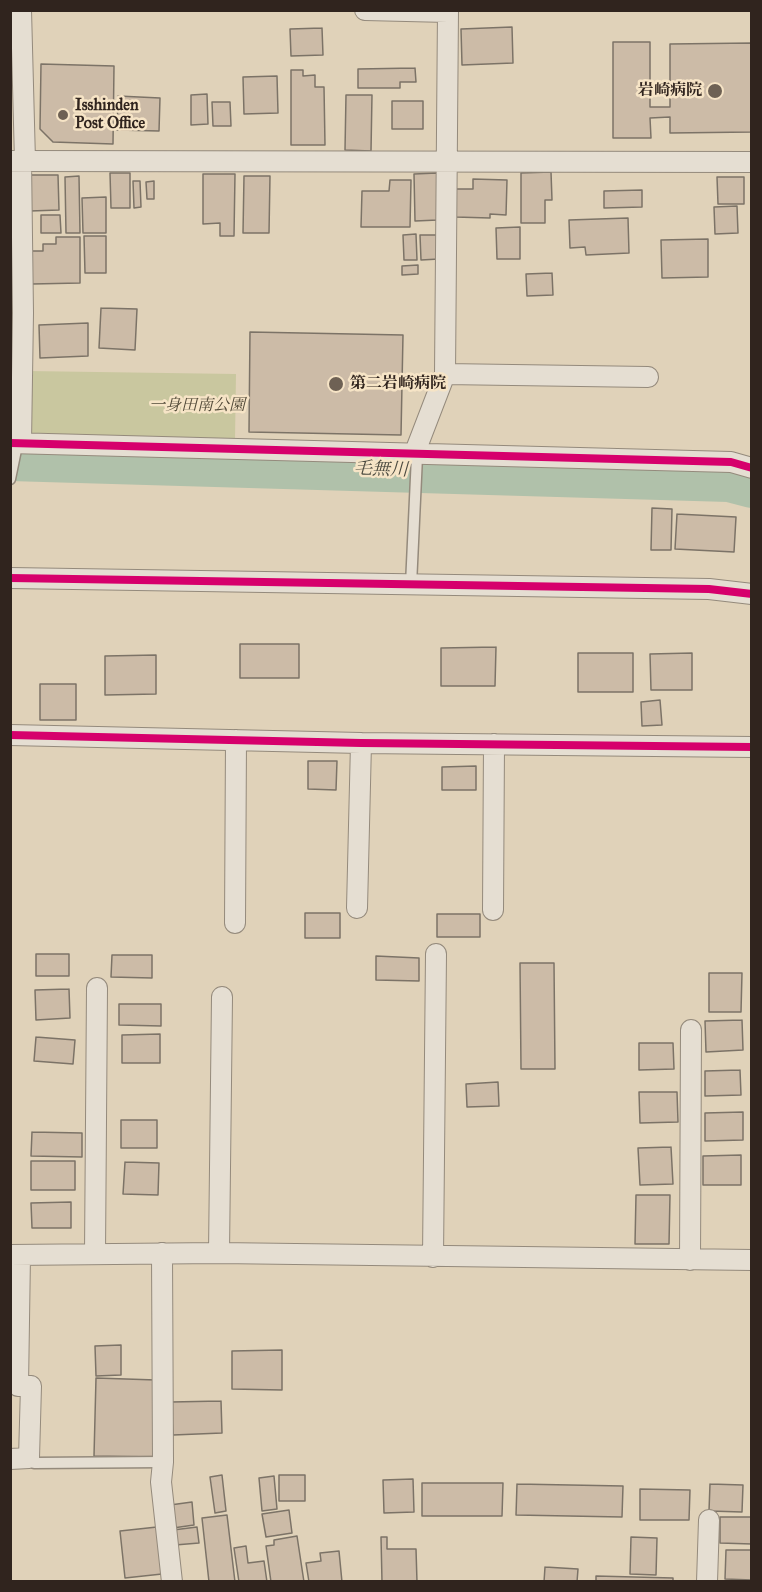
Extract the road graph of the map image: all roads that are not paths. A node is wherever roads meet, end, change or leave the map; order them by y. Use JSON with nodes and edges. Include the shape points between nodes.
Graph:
{"nodes":[{"id":1,"x":21,"y":10,"type":"edge"},
{"id":2,"x":365,"y":10,"type":"edge"},
{"id":3,"x":448,"y":11,"type":"edge"},
{"id":4,"x":19,"y":161,"type":"edge"},
{"id":5,"x":446,"y":162,"type":"junction"},
{"id":6,"x":752,"y":162,"type":"edge"},
{"id":7,"x":16,"y":221,"type":"edge"},
{"id":8,"x":17,"y":313,"type":"edge"},
{"id":9,"x":446,"y":374,"type":"junction"},
{"id":10,"x":648,"y":376,"type":"dead end"},
{"id":11,"x":16,"y":383,"type":"edge"},
{"id":12,"x":16,"y":443,"type":"edge"},
{"id":13,"x":416,"y":454,"type":"junction"},
{"id":14,"x":752,"y":468,"type":"edge"},
{"id":15,"x":11,"y":476,"type":"edge"},
{"id":16,"x":10,"y":578,"type":"edge"},
{"id":17,"x":411,"y":585,"type":"junction"},
{"id":18,"x":752,"y":594,"type":"edge"},
{"id":19,"x":10,"y":735,"type":"edge"},
{"id":20,"x":236,"y":740,"type":"junction"},
{"id":21,"x":360,"y":743,"type":"junction"},
{"id":22,"x":494,"y":744,"type":"junction"},
{"id":23,"x":752,"y":747,"type":"edge"},
{"id":24,"x":357,"y":908,"type":"dead end"},
{"id":25,"x":493,"y":910,"type":"dead end"},
{"id":26,"x":235,"y":923,"type":"dead end"},
{"id":27,"x":436,"y":954,"type":"dead end"},
{"id":28,"x":97,"y":988,"type":"dead end"},
{"id":29,"x":222,"y":997,"type":"dead end"},
{"id":30,"x":691,"y":1030,"type":"dead end"},
{"id":31,"x":95,"y":1253,"type":"junction"},
{"id":32,"x":162,"y":1253,"type":"junction"},
{"id":33,"x":219,"y":1253,"type":"junction"},
{"id":34,"x":15,"y":1255,"type":"edge"},
{"id":35,"x":433,"y":1257,"type":"junction"},
{"id":36,"x":690,"y":1260,"type":"junction"},
{"id":37,"x":752,"y":1260,"type":"edge"},
{"id":38,"x":20,"y":1458,"type":"edge"},
{"id":39,"x":163,"y":1462,"type":"junction"},
{"id":40,"x":709,"y":1521,"type":"dead end"},
{"id":41,"x":172,"y":1581,"type":"edge"},
{"id":42,"x":707,"y":1581,"type":"edge"}],
"edges":[{"from":1,"to":4,"type":"street"},
{"from":2,"to":3,"type":"street"},
{"from":3,"to":5,"type":"street"},
{"from":4,"to":5,"type":"street"},
{"from":4,"to":7,"type":"street"},
{"from":5,"to":6,"type":"street"},
{"from":5,"to":9,"type":"street"},
{"from":7,"to":8,"type":"street"},
{"from":8,"to":11,"type":"street"},
{"from":9,"to":10,"type":"street"},
{"from":9,"to":13,"type":"street"},
{"from":11,"to":12,"type":"street"},
{"from":12,"to":13,"type":"street"},
{"from":12,"to":15,"type":"lane"},
{"from":13,"to":14,"type":"street","via":[[731,462]]},
{"from":13,"to":17,"type":"lane"},
{"from":16,"to":17,"type":"street"},
{"from":17,"to":18,"type":"street","via":[[709,589]]},
{"from":19,"to":20,"type":"street"},
{"from":20,"to":21,"type":"street"},
{"from":20,"to":26,"type":"street"},
{"from":21,"to":22,"type":"street"},
{"from":21,"to":24,"type":"street"},
{"from":22,"to":23,"type":"street"},
{"from":22,"to":25,"type":"street"},
{"from":27,"to":35,"type":"street"},
{"from":28,"to":31,"type":"street"},
{"from":29,"to":33,"type":"street"},
{"from":30,"to":36,"type":"street"},
{"from":31,"to":32,"type":"street"},
{"from":31,"to":34,"type":"street"},
{"from":32,"to":33,"type":"street"},
{"from":32,"to":39,"type":"street"},
{"from":33,"to":35,"type":"street"},
{"from":34,"to":38,"type":"street","via":[[18,1386],[31,1386]]},
{"from":35,"to":36,"type":"street"},
{"from":36,"to":37,"type":"street"},
{"from":38,"to":39,"type":"lane","via":[[34,1463]]},
{"from":39,"to":41,"type":"street","via":[[161,1482]]},
{"from":40,"to":42,"type":"street"}]}
